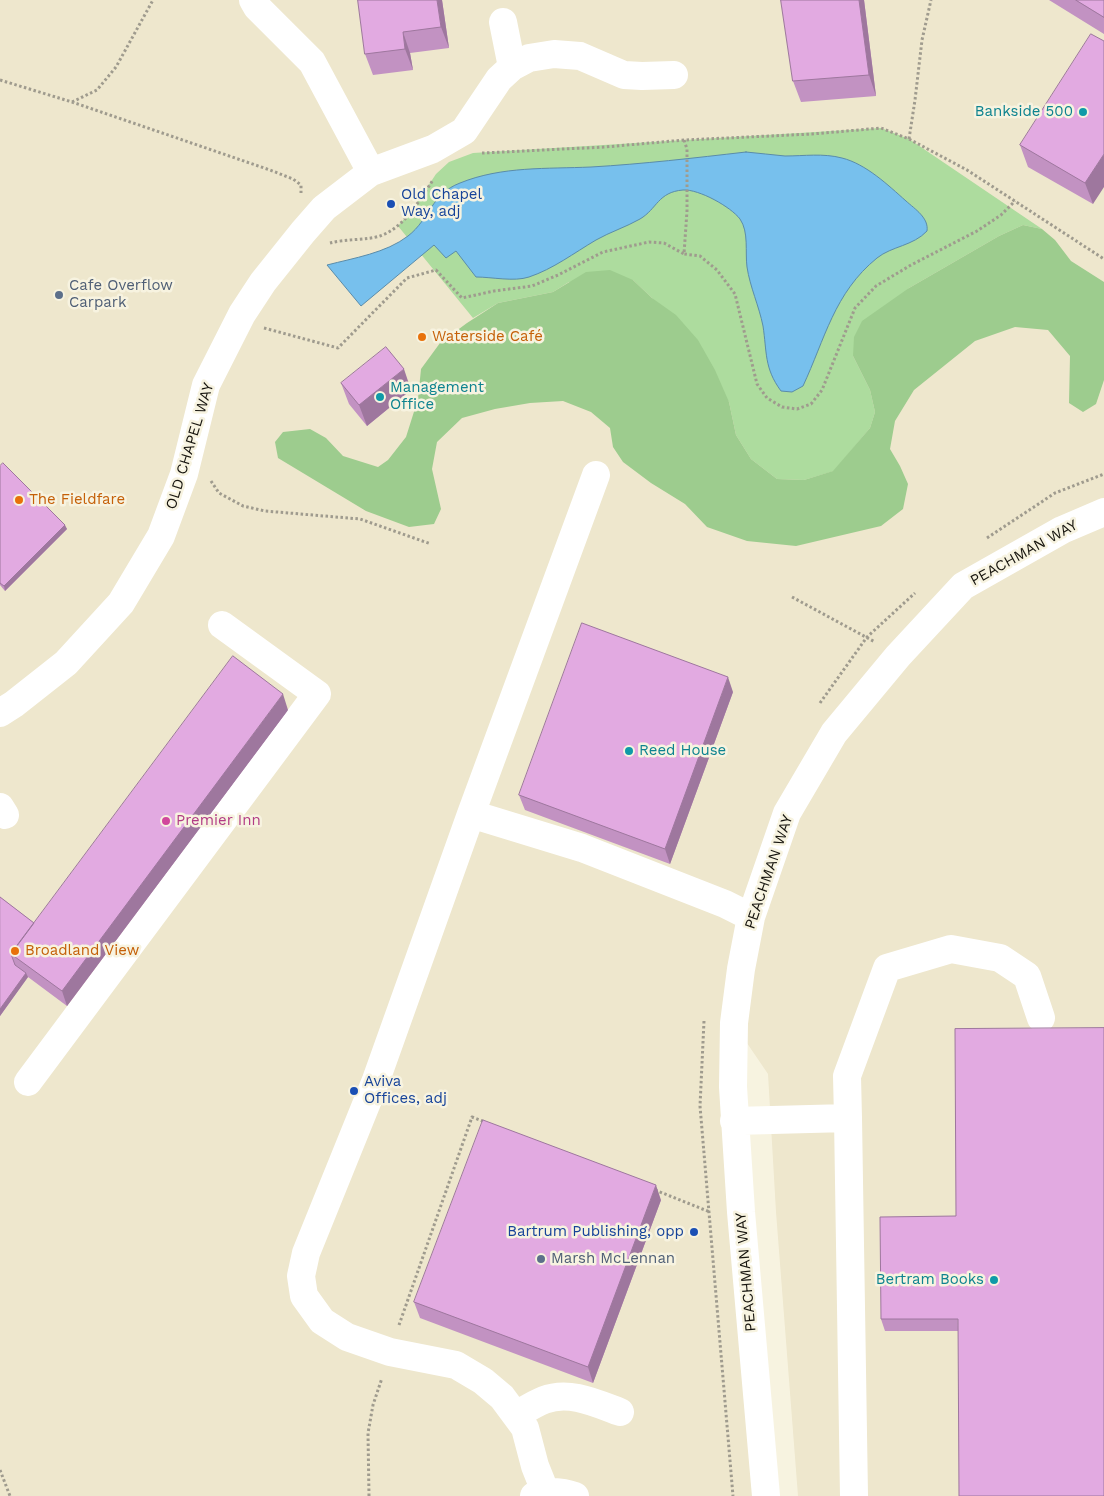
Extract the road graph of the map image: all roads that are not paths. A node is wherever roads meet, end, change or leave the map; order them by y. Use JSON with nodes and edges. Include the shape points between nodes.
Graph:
{"nodes":[{"id":1,"x":253,"y":0,"type":"edge"},
{"id":2,"x":503,"y":22,"type":"dead end"},
{"id":3,"x":512,"y":67,"type":"junction"},
{"id":4,"x":674,"y":75,"type":"dead end"},
{"id":5,"x":371,"y":172,"type":"junction"},
{"id":6,"x":596,"y":474,"type":"dead end"},
{"id":7,"x":1104,"y":512,"type":"edge"},
{"id":8,"x":222,"y":625,"type":"dead end"},
{"id":9,"x":0,"y":713,"type":"edge"},
{"id":10,"x":471,"y":814,"type":"junction"},
{"id":11,"x":751,"y":918,"type":"junction"},
{"id":12,"x":1041,"y":1018,"type":"dead end"},
{"id":13,"x":28,"y":1082,"type":"dead end"},
{"id":14,"x":848,"y":1118,"type":"junction"},
{"id":15,"x":734,"y":1121,"type":"junction"},
{"id":16,"x":620,"y":1412,"type":"dead end"},
{"id":17,"x":516,"y":1415,"type":"junction"},
{"id":18,"x":539,"y":1494,"type":"edge"},
{"id":19,"x":575,"y":1496,"type":"edge"},
{"id":20,"x":766,"y":1496,"type":"edge"},
{"id":21,"x":854,"y":1496,"type":"edge"}],
"edges":[{"from":1,"to":5,"type":"street","via":[[312,62]]},
{"from":2,"to":3,"type":"street"},
{"from":3,"to":4,"type":"street","via":[[529,58],[554,54],[580,56],[624,75]]},
{"from":3,"to":5,"type":"street","name":"OLD CHAPEL WAY","via":[[499,79],[464,131],[434,161]]},
{"from":5,"to":9,"type":"street","name":"OLD CHAPEL WAY","via":[[324,208],[314,238],[263,282],[242,314],[206,386],[184,474],[160,536],[120,603],[66,663]]},
{"from":6,"to":10,"type":"street"},
{"from":7,"to":11,"type":"street","name":"PEACHMAN WAY","via":[[1062,530],[963,586],[898,656],[834,733],[788,813]]},
{"from":8,"to":13,"type":"street","via":[[317,694]]},
{"from":10,"to":11,"type":"street","via":[[608,876],[639,886],[725,904]]},
{"from":10,"to":17,"type":"street","via":[[376,1080],[306,1253],[301,1276],[304,1296],[322,1321],[347,1337],[390,1352],[456,1365],[484,1381]]},
{"from":11,"to":15,"type":"street","name":"PEACHMAN WAY","via":[[734,1024]]},
{"from":12,"to":14,"type":"street","via":[[1027,976],[1000,958],[951,949],[887,968],[847,1076]]},
{"from":14,"to":15,"type":"street"},
{"from":14,"to":21,"type":"street"},
{"from":15,"to":20,"type":"street","name":"PEACHMAN WAY"},
{"from":16,"to":17,"type":"street","via":[[562,1395],[544,1400]]},
{"from":17,"to":18,"type":"street","via":[[525,1428]]},
{"from":18,"to":19,"type":"street","via":[[557,1491]]}]}
